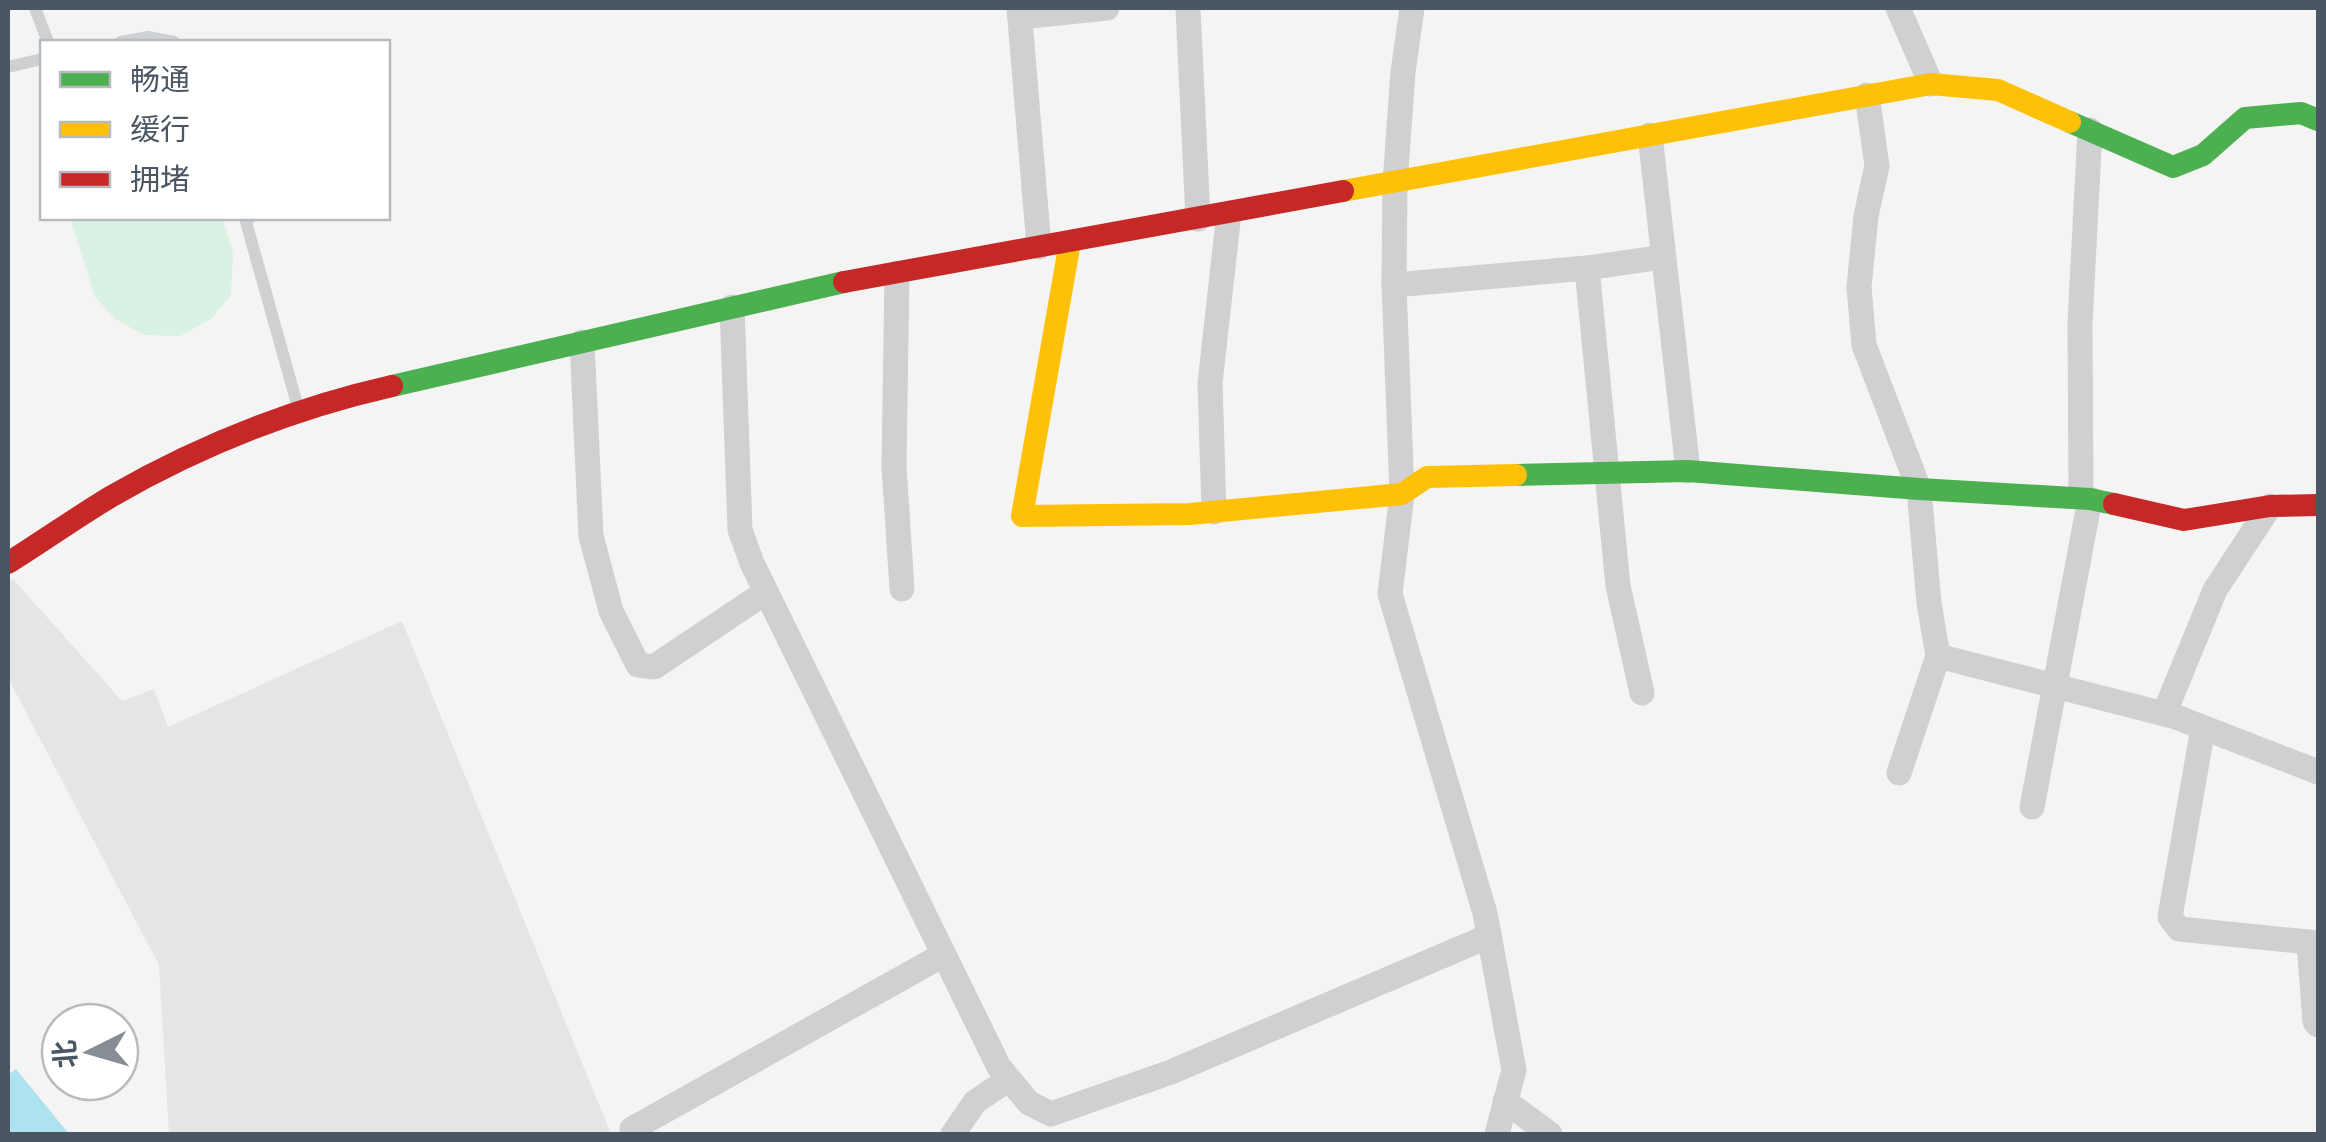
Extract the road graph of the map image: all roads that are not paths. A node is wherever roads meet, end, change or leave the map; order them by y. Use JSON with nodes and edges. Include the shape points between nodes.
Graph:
{"nodes":[{"id":1,"x":35,"y":8,"type":"edge"},
{"id":2,"x":1107,"y":8,"type":"edge"},
{"id":3,"x":1188,"y":8,"type":"edge"},
{"id":4,"x":1412,"y":8,"type":"edge"},
{"id":5,"x":1898,"y":8,"type":"edge"},
{"id":6,"x":1019,"y":12,"type":"edge"},
{"id":7,"x":47,"y":40,"type":"edge"},
{"id":8,"x":132,"y":40,"type":"edge"},
{"id":9,"x":164,"y":40,"type":"edge"},
{"id":10,"x":40,"y":59,"type":"edge"},
{"id":11,"x":8,"y":67,"type":"edge"},
{"id":12,"x":1931,"y":84,"type":"junction"},
{"id":13,"x":1866,"y":94,"type":"junction"},
{"id":14,"x":2318,"y":120,"type":"edge"},
{"id":15,"x":2090,"y":130,"type":"junction"},
{"id":16,"x":1650,"y":135,"type":"junction"},
{"id":17,"x":1394,"y":183,"type":"junction"},
{"id":18,"x":1229,"y":213,"type":"junction"},
{"id":19,"x":1198,"y":218,"type":"junction"},
{"id":20,"x":248,"y":220,"type":"edge"},
{"id":21,"x":1070,"y":242,"type":"junction"},
{"id":22,"x":1038,"y":247,"type":"junction"},
{"id":23,"x":1664,"y":257,"type":"junction"},
{"id":24,"x":1587,"y":268,"type":"junction"},
{"id":25,"x":897,"y":273,"type":"junction"},
{"id":26,"x":1394,"y":285,"type":"junction"},
{"id":27,"x":732,"y":307,"type":"junction"},
{"id":28,"x":582,"y":342,"type":"junction"},
{"id":29,"x":300,"y":413,"type":"junction"},
{"id":30,"x":1400,"y":441,"type":"junction"},
{"id":31,"x":1688,"y":471,"type":"junction"},
{"id":32,"x":1606,"y":472,"type":"junction"},
{"id":33,"x":1427,"y":477,"type":"junction"},
{"id":34,"x":1919,"y":489,"type":"junction"},
{"id":35,"x":1402,"y":494,"type":"junction"},
{"id":36,"x":2086,"y":498,"type":"junction"},
{"id":37,"x":2318,"y":504,"type":"edge"},
{"id":38,"x":2270,"y":506,"type":"junction"},
{"id":39,"x":1214,"y":512,"type":"junction"},
{"id":40,"x":8,"y":562,"type":"edge"},
{"id":41,"x":902,"y":589,"type":"dead end"},
{"id":42,"x":766,"y":592,"type":"junction"},
{"id":43,"x":1938,"y":656,"type":"junction"},
{"id":44,"x":2055,"y":686,"type":"junction"},
{"id":45,"x":1642,"y":693,"type":"dead end"},
{"id":46,"x":2164,"y":714,"type":"junction"},
{"id":47,"x":2203,"y":728,"type":"junction"},
{"id":48,"x":1899,"y":772,"type":"dead end"},
{"id":49,"x":2318,"y":772,"type":"edge"},
{"id":50,"x":2032,"y":808,"type":"dead end"},
{"id":51,"x":1489,"y":936,"type":"junction"},
{"id":52,"x":2314,"y":942,"type":"edge"},
{"id":53,"x":944,"y":954,"type":"junction"},
{"id":54,"x":2318,"y":1025,"type":"edge"},
{"id":55,"x":1008,"y":1079,"type":"junction"},
{"id":56,"x":1505,"y":1101,"type":"junction"},
{"id":57,"x":632,"y":1129,"type":"dead end"},
{"id":58,"x":953,"y":1134,"type":"edge"},
{"id":59,"x":1496,"y":1134,"type":"edge"},
{"id":60,"x":1550,"y":1134,"type":"edge"}],
"edges":[{"from":1,"to":7,"type":"lane"},
{"from":2,"to":6,"type":"street"},
{"from":3,"to":19,"type":"street"},
{"from":4,"to":17,"type":"street"},
{"from":5,"to":12,"type":"street"},
{"from":6,"to":22,"type":"street"},
{"from":8,"to":9,"type":"lane"},
{"from":10,"to":11,"type":"lane"},
{"from":12,"to":13,"type":"street"},
{"from":12,"to":15,"type":"street","via":[[1998,90]]},
{"from":13,"to":16,"type":"street"},
{"from":13,"to":34,"type":"street","via":[[1877,166],[1859,287],[1864,345]]},
{"from":14,"to":15,"type":"street","via":[[2301,113],[2245,118],[2204,155],[2173,167]]},
{"from":15,"to":36,"type":"street","via":[[2080,323]]},
{"from":16,"to":17,"type":"street"},
{"from":16,"to":23,"type":"street"},
{"from":17,"to":18,"type":"street"},
{"from":17,"to":26,"type":"street"},
{"from":18,"to":19,"type":"street"},
{"from":18,"to":39,"type":"street","via":[[1210,383]]},
{"from":19,"to":21,"type":"street"},
{"from":20,"to":29,"type":"lane"},
{"from":21,"to":22,"type":"street"},
{"from":21,"to":39,"type":"street","via":[[1022,516]]},
{"from":22,"to":25,"type":"street"},
{"from":23,"to":24,"type":"street"},
{"from":23,"to":31,"type":"street"},
{"from":24,"to":26,"type":"street"},
{"from":24,"to":32,"type":"street"},
{"from":25,"to":27,"type":"street"},
{"from":25,"to":41,"type":"street","via":[[894,466]]},
{"from":26,"to":30,"type":"street"},
{"from":27,"to":28,"type":"street"},
{"from":27,"to":42,"type":"street","via":[[740,530]]},
{"from":28,"to":29,"type":"street"},
{"from":28,"to":42,"type":"street","via":[[591,536],[611,610],[638,666],[654,668]]},
{"from":29,"to":40,"type":"street","via":[[218,442],[113,496]]},
{"from":30,"to":33,"type":"street"},
{"from":30,"to":35,"type":"street"},
{"from":31,"to":32,"type":"street"},
{"from":31,"to":34,"type":"street"},
{"from":32,"to":33,"type":"street"},
{"from":32,"to":45,"type":"street","via":[[1618,586]]},
{"from":33,"to":35,"type":"street"},
{"from":34,"to":36,"type":"street"},
{"from":34,"to":43,"type":"street"},
{"from":35,"to":39,"type":"street"},
{"from":35,"to":51,"type":"street","via":[[1390,594]]},
{"from":36,"to":38,"type":"street","via":[[2184,520]]},
{"from":36,"to":44,"type":"street"},
{"from":37,"to":38,"type":"street"},
{"from":38,"to":46,"type":"street","via":[[2215,590]]},
{"from":42,"to":53,"type":"street"},
{"from":43,"to":44,"type":"street"},
{"from":43,"to":48,"type":"street"},
{"from":44,"to":46,"type":"street"},
{"from":44,"to":50,"type":"street"},
{"from":46,"to":47,"type":"street"},
{"from":47,"to":49,"type":"street"},
{"from":47,"to":52,"type":"street","via":[[2170,916],[2180,929]]},
{"from":51,"to":55,"type":"street","via":[[1171,1072],[1051,1114],[1029,1103]]},
{"from":51,"to":56,"type":"street","via":[[1514,1070]]},
{"from":52,"to":54,"type":"street"},
{"from":53,"to":55,"type":"street"},
{"from":53,"to":57,"type":"street"},
{"from":55,"to":58,"type":"street","via":[[975,1102]]},
{"from":56,"to":59,"type":"street"},
{"from":56,"to":60,"type":"street"}]}
